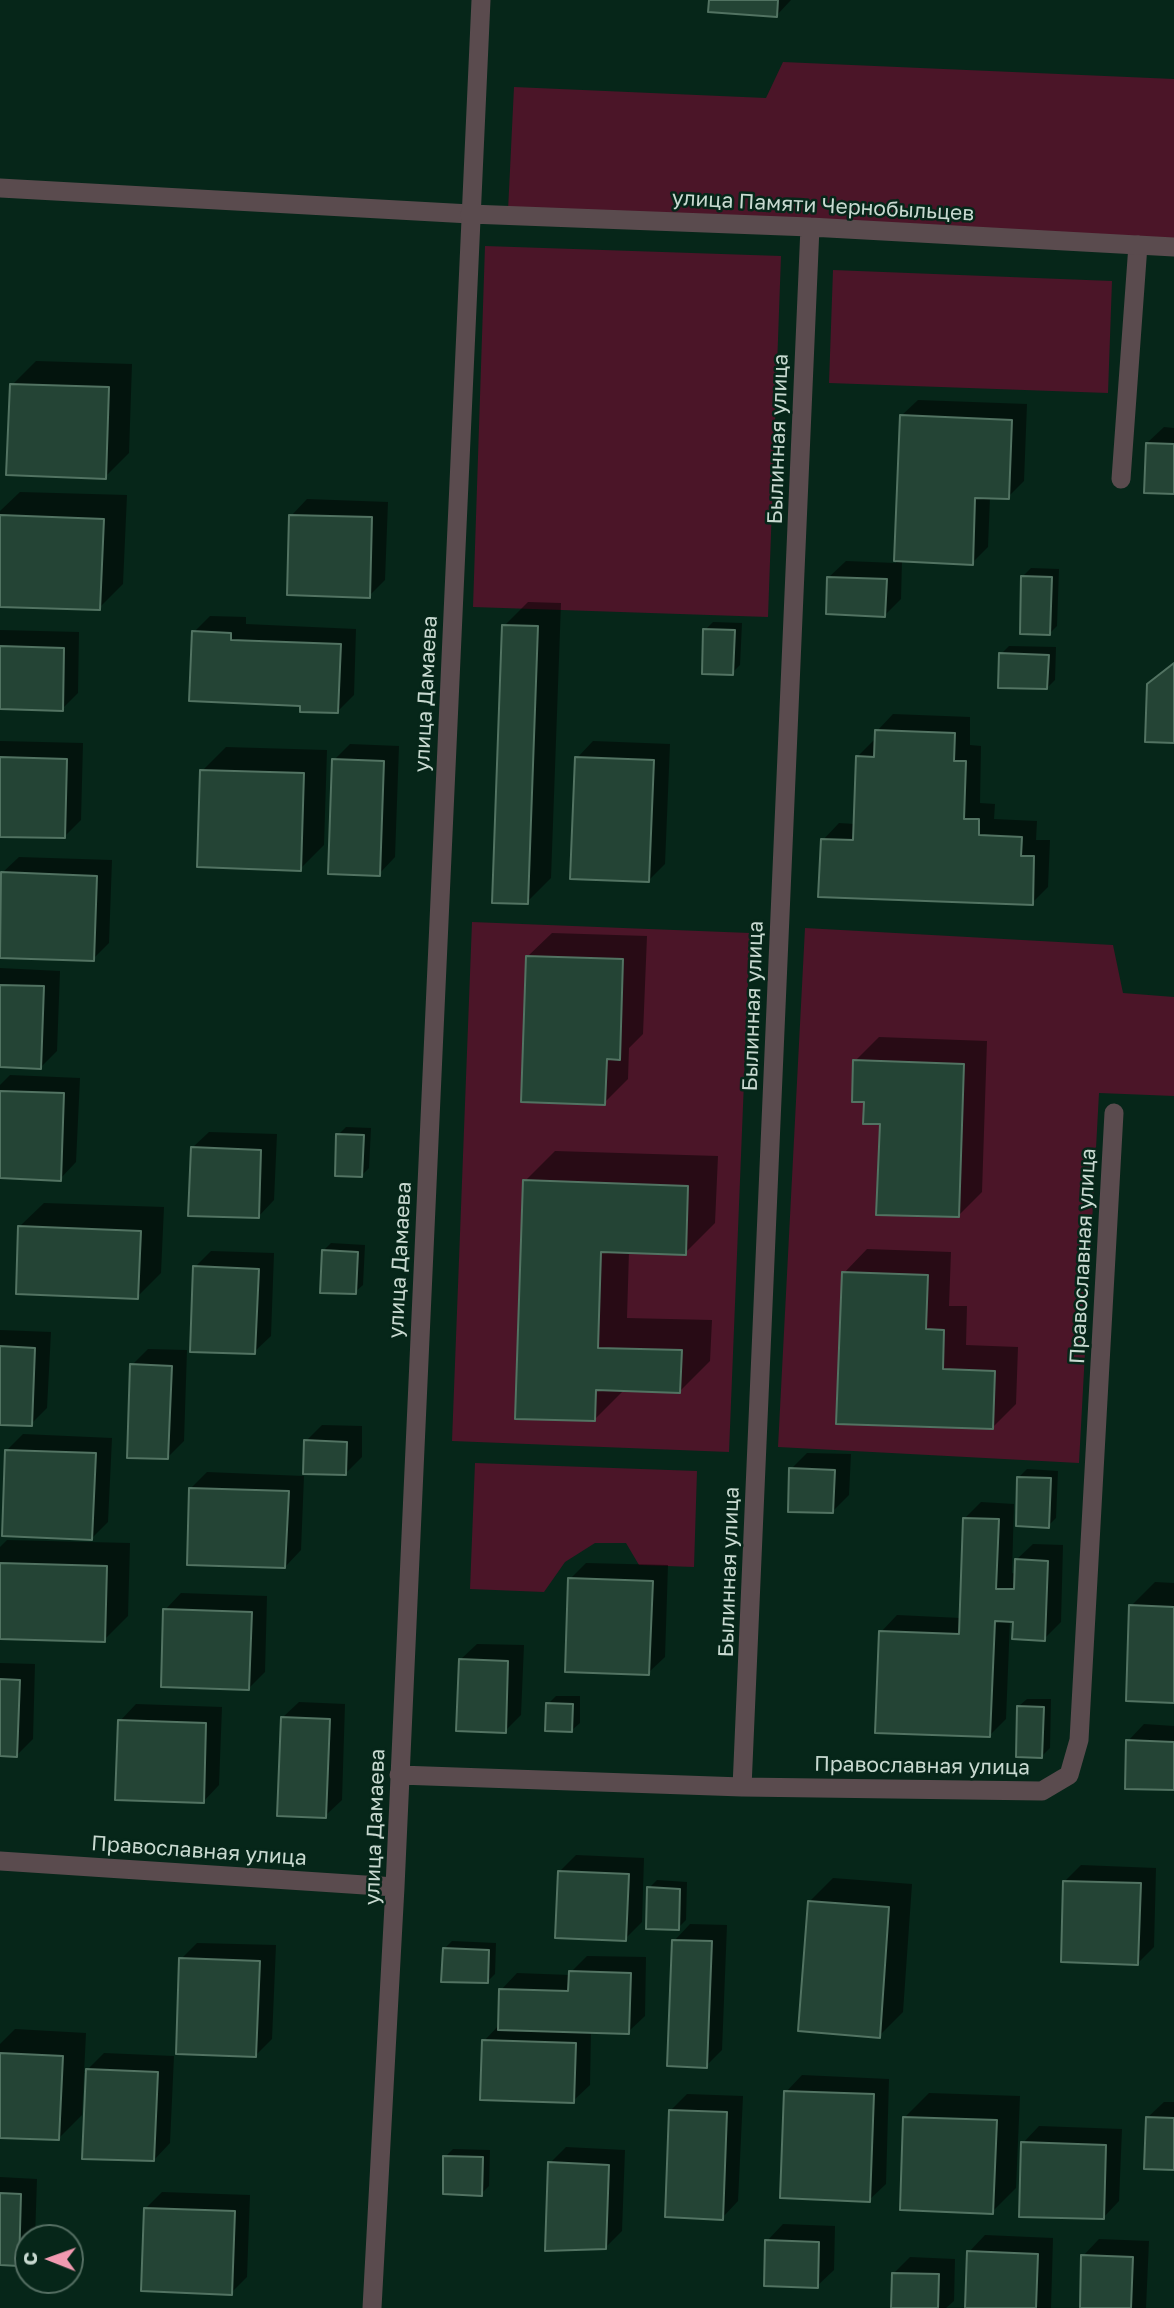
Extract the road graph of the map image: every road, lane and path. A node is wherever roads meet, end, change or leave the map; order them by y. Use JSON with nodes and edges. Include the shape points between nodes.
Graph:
{"nodes":[{"id":1,"x":481,"y":0,"type":"edge"},
{"id":2,"x":0,"y":188,"type":"edge"},
{"id":3,"x":470,"y":214,"type":"junction"},
{"id":4,"x":810,"y":226,"type":"junction"},
{"id":5,"x":1138,"y":245,"type":"junction"},
{"id":6,"x":1174,"y":247,"type":"edge"},
{"id":7,"x":1121,"y":480,"type":"dead end"},
{"id":8,"x":1114,"y":1113,"type":"dead end"},
{"id":9,"x":400,"y":1775,"type":"junction"},
{"id":10,"x":742,"y":1787,"type":"junction"},
{"id":11,"x":0,"y":1861,"type":"edge"},
{"id":12,"x":396,"y":1887,"type":"junction"},
{"id":13,"x":372,"y":2308,"type":"edge"}],
"edges":[{"from":1,"to":3,"type":"street","name":"улица Дамаева"},
{"from":2,"to":3,"type":"street","name":"улица Памяти Чернобыльцев"},
{"from":3,"to":4,"type":"street","name":"улица Памяти Чернобыльцев"},
{"from":3,"to":9,"type":"street","name":"улица Дамаева"},
{"from":4,"to":5,"type":"street","name":"улица Памяти Чернобыльцев"},
{"from":4,"to":10,"type":"street","name":"Былинная улица"},
{"from":5,"to":6,"type":"street","name":"улица Памяти Чернобыльцев"},
{"from":5,"to":7,"type":"street"},
{"from":8,"to":10,"type":"street","name":"Православная улица","via":[[1079,1740],[1069,1775],[1042,1791]]},
{"from":9,"to":10,"type":"street","name":"Православная улица"},
{"from":9,"to":12,"type":"street","name":"улица Дамаева"},
{"from":11,"to":12,"type":"street","name":"Православная улица"},
{"from":12,"to":13,"type":"street","name":"улица Дамаева"}]}
